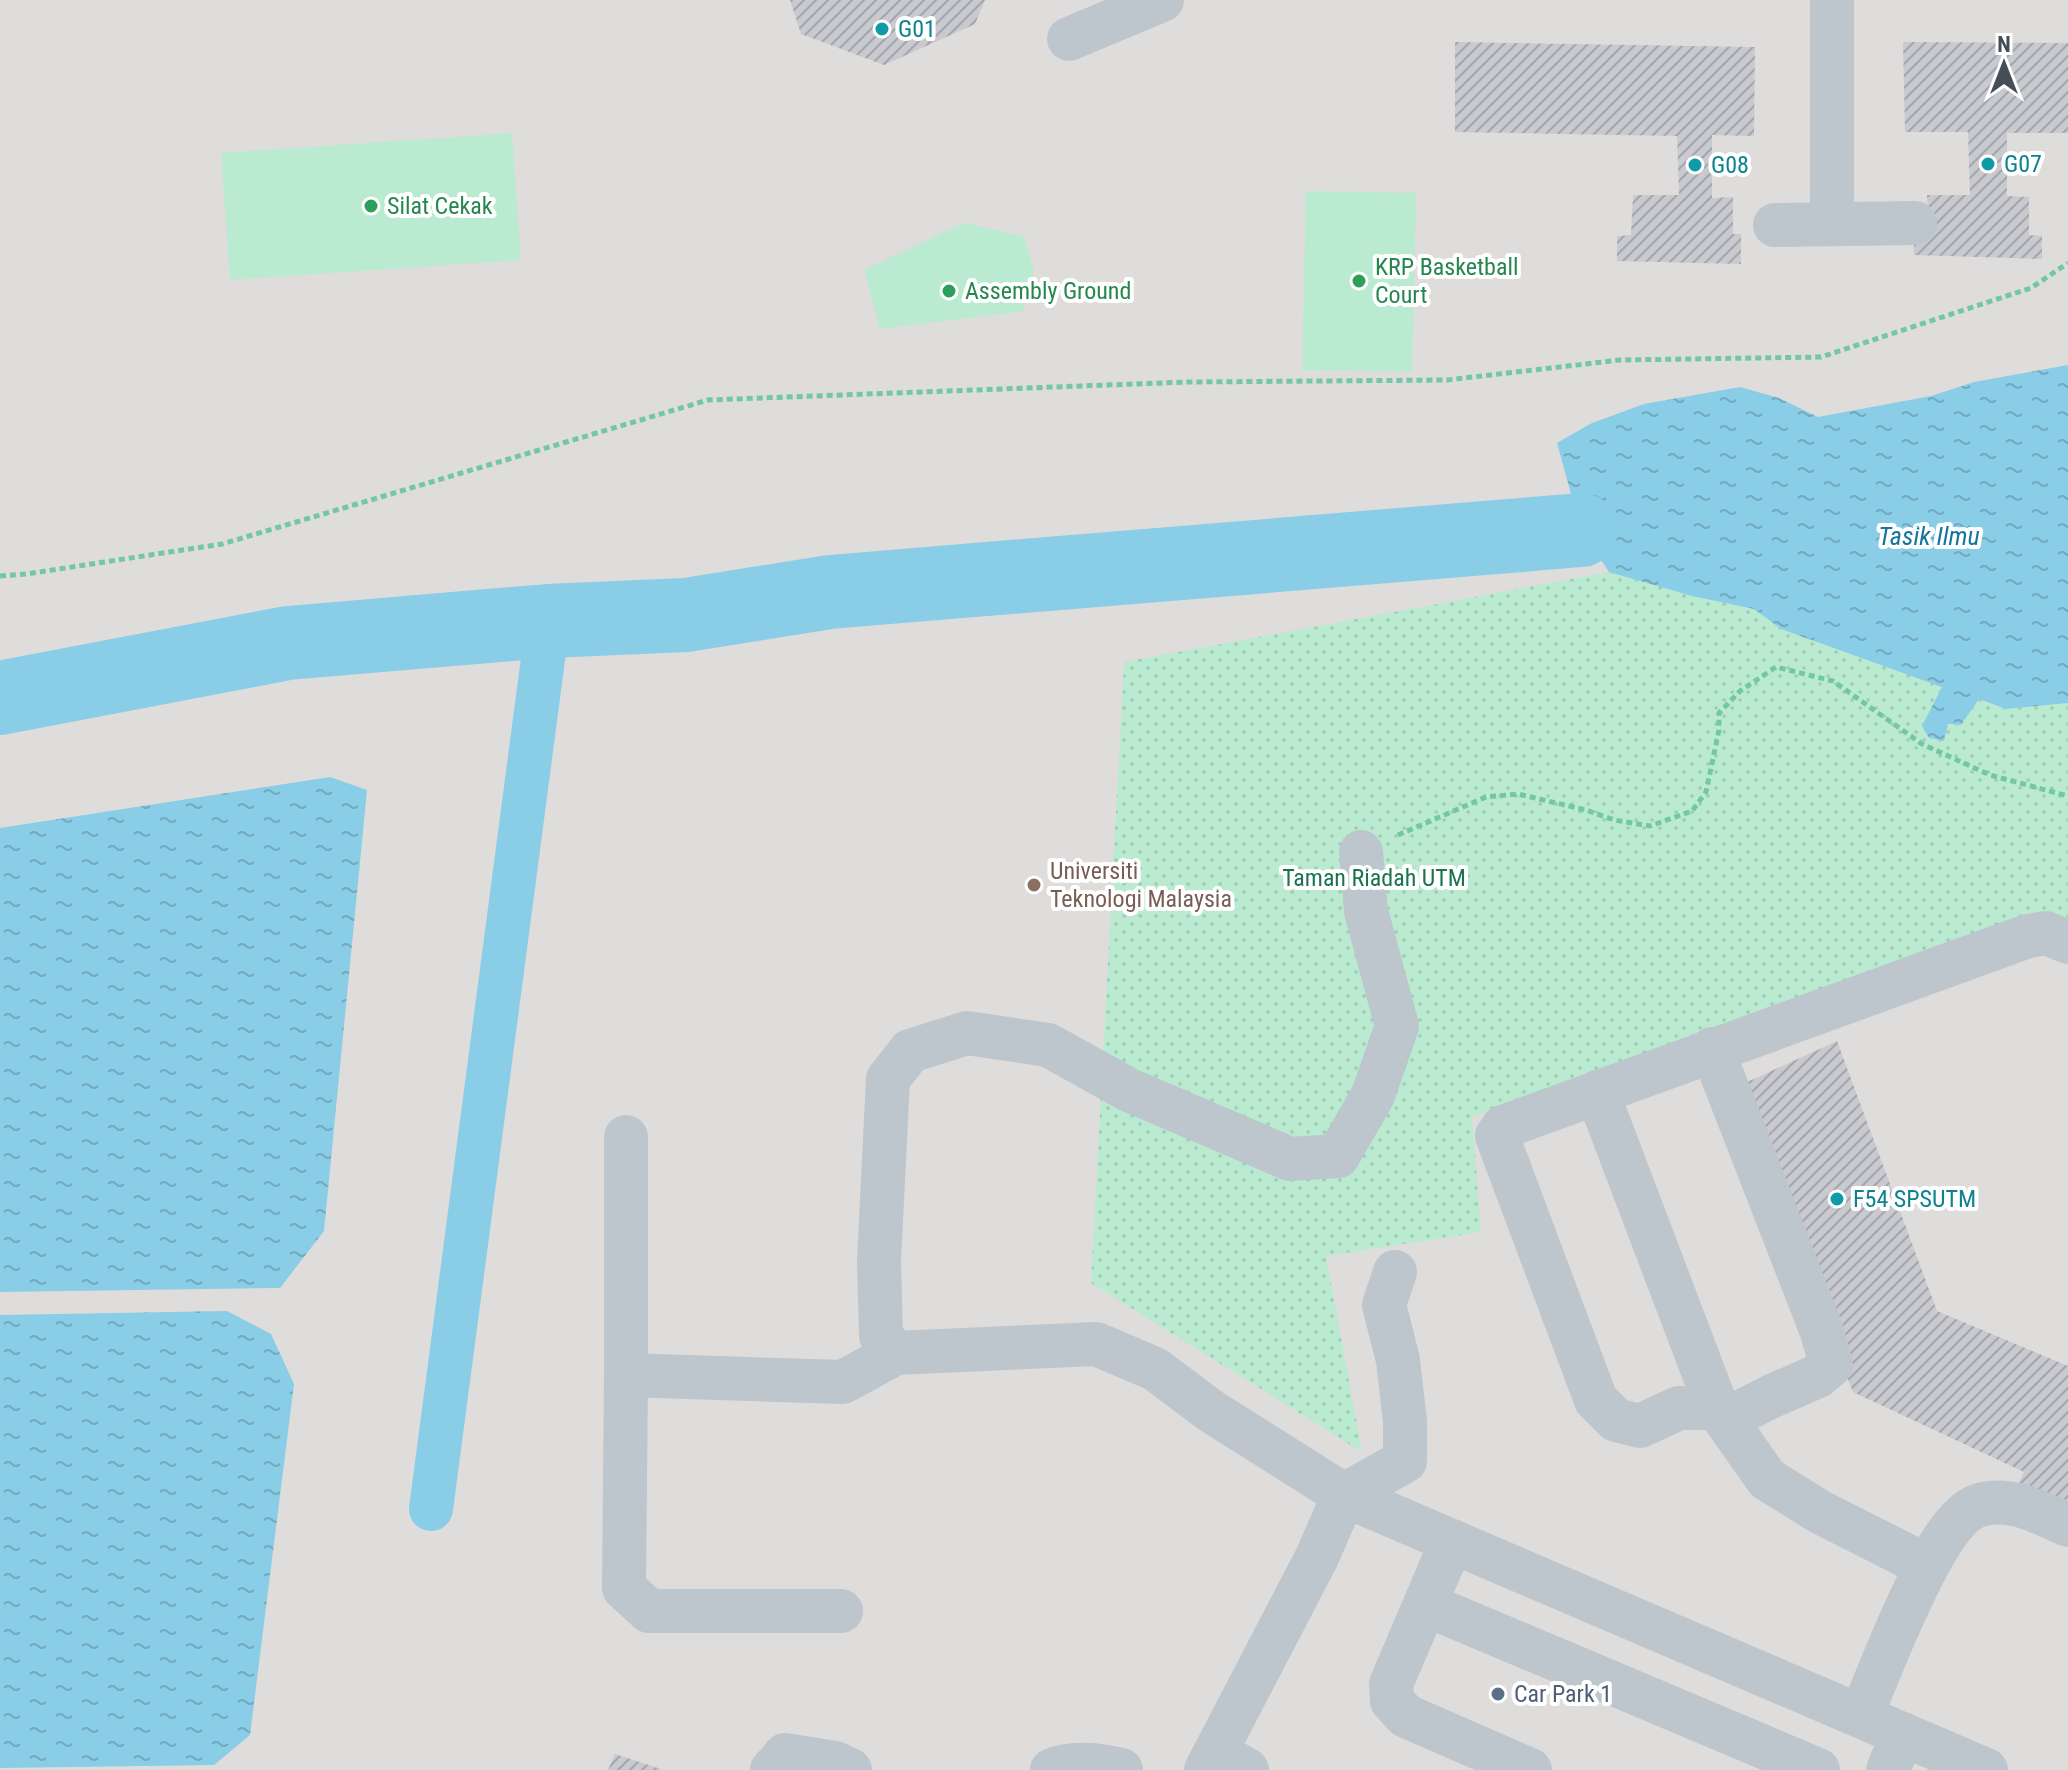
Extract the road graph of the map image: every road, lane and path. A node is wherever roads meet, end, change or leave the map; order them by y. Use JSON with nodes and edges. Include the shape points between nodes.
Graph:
{"nodes":[{"id":1,"x":1162,"y":0,"type":"edge"},
{"id":2,"x":1832,"y":0,"type":"edge"},
{"id":3,"x":1069,"y":39,"type":"dead end"},
{"id":4,"x":1915,"y":223,"type":"dead end"},
{"id":5,"x":1832,"y":224,"type":"junction"},
{"id":6,"x":1775,"y":225,"type":"dead end"},
{"id":7,"x":2068,"y":263,"type":"edge"},
{"id":8,"x":0,"y":576,"type":"edge"},
{"id":9,"x":2068,"y":796,"type":"edge"},
{"id":10,"x":1361,"y":852,"type":"joint"},
{"id":11,"x":2068,"y":942,"type":"edge"},
{"id":12,"x":1712,"y":1049,"type":"junction"},
{"id":13,"x":1597,"y":1092,"type":"junction"},
{"id":14,"x":626,"y":1137,"type":"dead end"},
{"id":15,"x":1395,"y":1272,"type":"dead end"},
{"id":16,"x":896,"y":1353,"type":"junction"},
{"id":17,"x":626,"y":1375,"type":"junction"},
{"id":18,"x":1721,"y":1414,"type":"junction"},
{"id":19,"x":1344,"y":1495,"type":"junction"},
{"id":20,"x":2068,"y":1525,"type":"edge"},
{"id":21,"x":1452,"y":1541,"type":"junction"},
{"id":22,"x":1927,"y":1566,"type":"junction"},
{"id":23,"x":1427,"y":1605,"type":"junction"},
{"id":24,"x":841,"y":1611,"type":"dead end"},
{"id":25,"x":1861,"y":1716,"type":"junction"},
{"id":26,"x":1896,"y":1752,"type":"edge"},
{"id":27,"x":1223,"y":1764,"type":"edge"},
{"id":28,"x":772,"y":1770,"type":"edge"},
{"id":29,"x":850,"y":1770,"type":"edge"},
{"id":30,"x":1052,"y":1770,"type":"edge"},
{"id":31,"x":1121,"y":1770,"type":"edge"},
{"id":32,"x":1530,"y":1770,"type":"edge"},
{"id":33,"x":1818,"y":1770,"type":"edge"},
{"id":34,"x":1986,"y":1770,"type":"edge"}],
"edges":[{"from":1,"to":3,"type":"street"},
{"from":2,"to":5,"type":"street"},
{"from":4,"to":5,"type":"street"},
{"from":5,"to":6,"type":"street"},
{"from":7,"to":8,"type":"path","via":[[2031,288],[1821,357],[1620,360],[1447,380],[1189,382],[708,400],[222,544]]},
{"from":9,"to":10,"type":"path","via":[[1990,775],[1922,744],[1833,681],[1776,667],[1719,713],[1706,792],[1692,811],[1650,826],[1518,794],[1486,797]]},
{"from":10,"to":16,"type":"street","via":[[1366,911],[1397,1026],[1373,1095],[1338,1156],[1290,1159],[1129,1090],[1048,1045],[967,1033],[910,1051],[888,1079],[879,1261],[881,1336]]},
{"from":11,"to":12,"type":"street","via":[[2046,933],[2028,936]]},
{"from":12,"to":13,"type":"street"},
{"from":12,"to":18,"type":"street","via":[[1831,1365],[1818,1376]]},
{"from":13,"to":18,"type":"street"},
{"from":13,"to":18,"type":"street","via":[[1503,1127],[1497,1136],[1596,1400],[1616,1420],[1640,1426],[1679,1408]]},
{"from":14,"to":17,"type":"street"},
{"from":15,"to":19,"type":"street","via":[[1384,1305],[1398,1360],[1405,1461]]},
{"from":16,"to":17,"type":"street","via":[[843,1382]]},
{"from":16,"to":19,"type":"street","via":[[1096,1344],[1155,1369]]},
{"from":17,"to":24,"type":"street","via":[[624,1588],[649,1611]]},
{"from":18,"to":22,"type":"street","via":[[1767,1479]]},
{"from":19,"to":21,"type":"street"},
{"from":19,"to":27,"type":"street"},
{"from":20,"to":22,"type":"street","via":[[2016,1503],[1979,1505],[1942,1539]]},
{"from":21,"to":23,"type":"street"},
{"from":21,"to":25,"type":"street"},
{"from":22,"to":25,"type":"street"},
{"from":23,"to":32,"type":"street","via":[[1391,1684],[1392,1701],[1406,1716]]},
{"from":23,"to":33,"type":"street"},
{"from":25,"to":26,"type":"street"},
{"from":26,"to":34,"type":"street"},
{"from":28,"to":29,"type":"street","via":[[785,1755]]},
{"from":30,"to":31,"type":"street","via":[[1099,1765]]}]}
